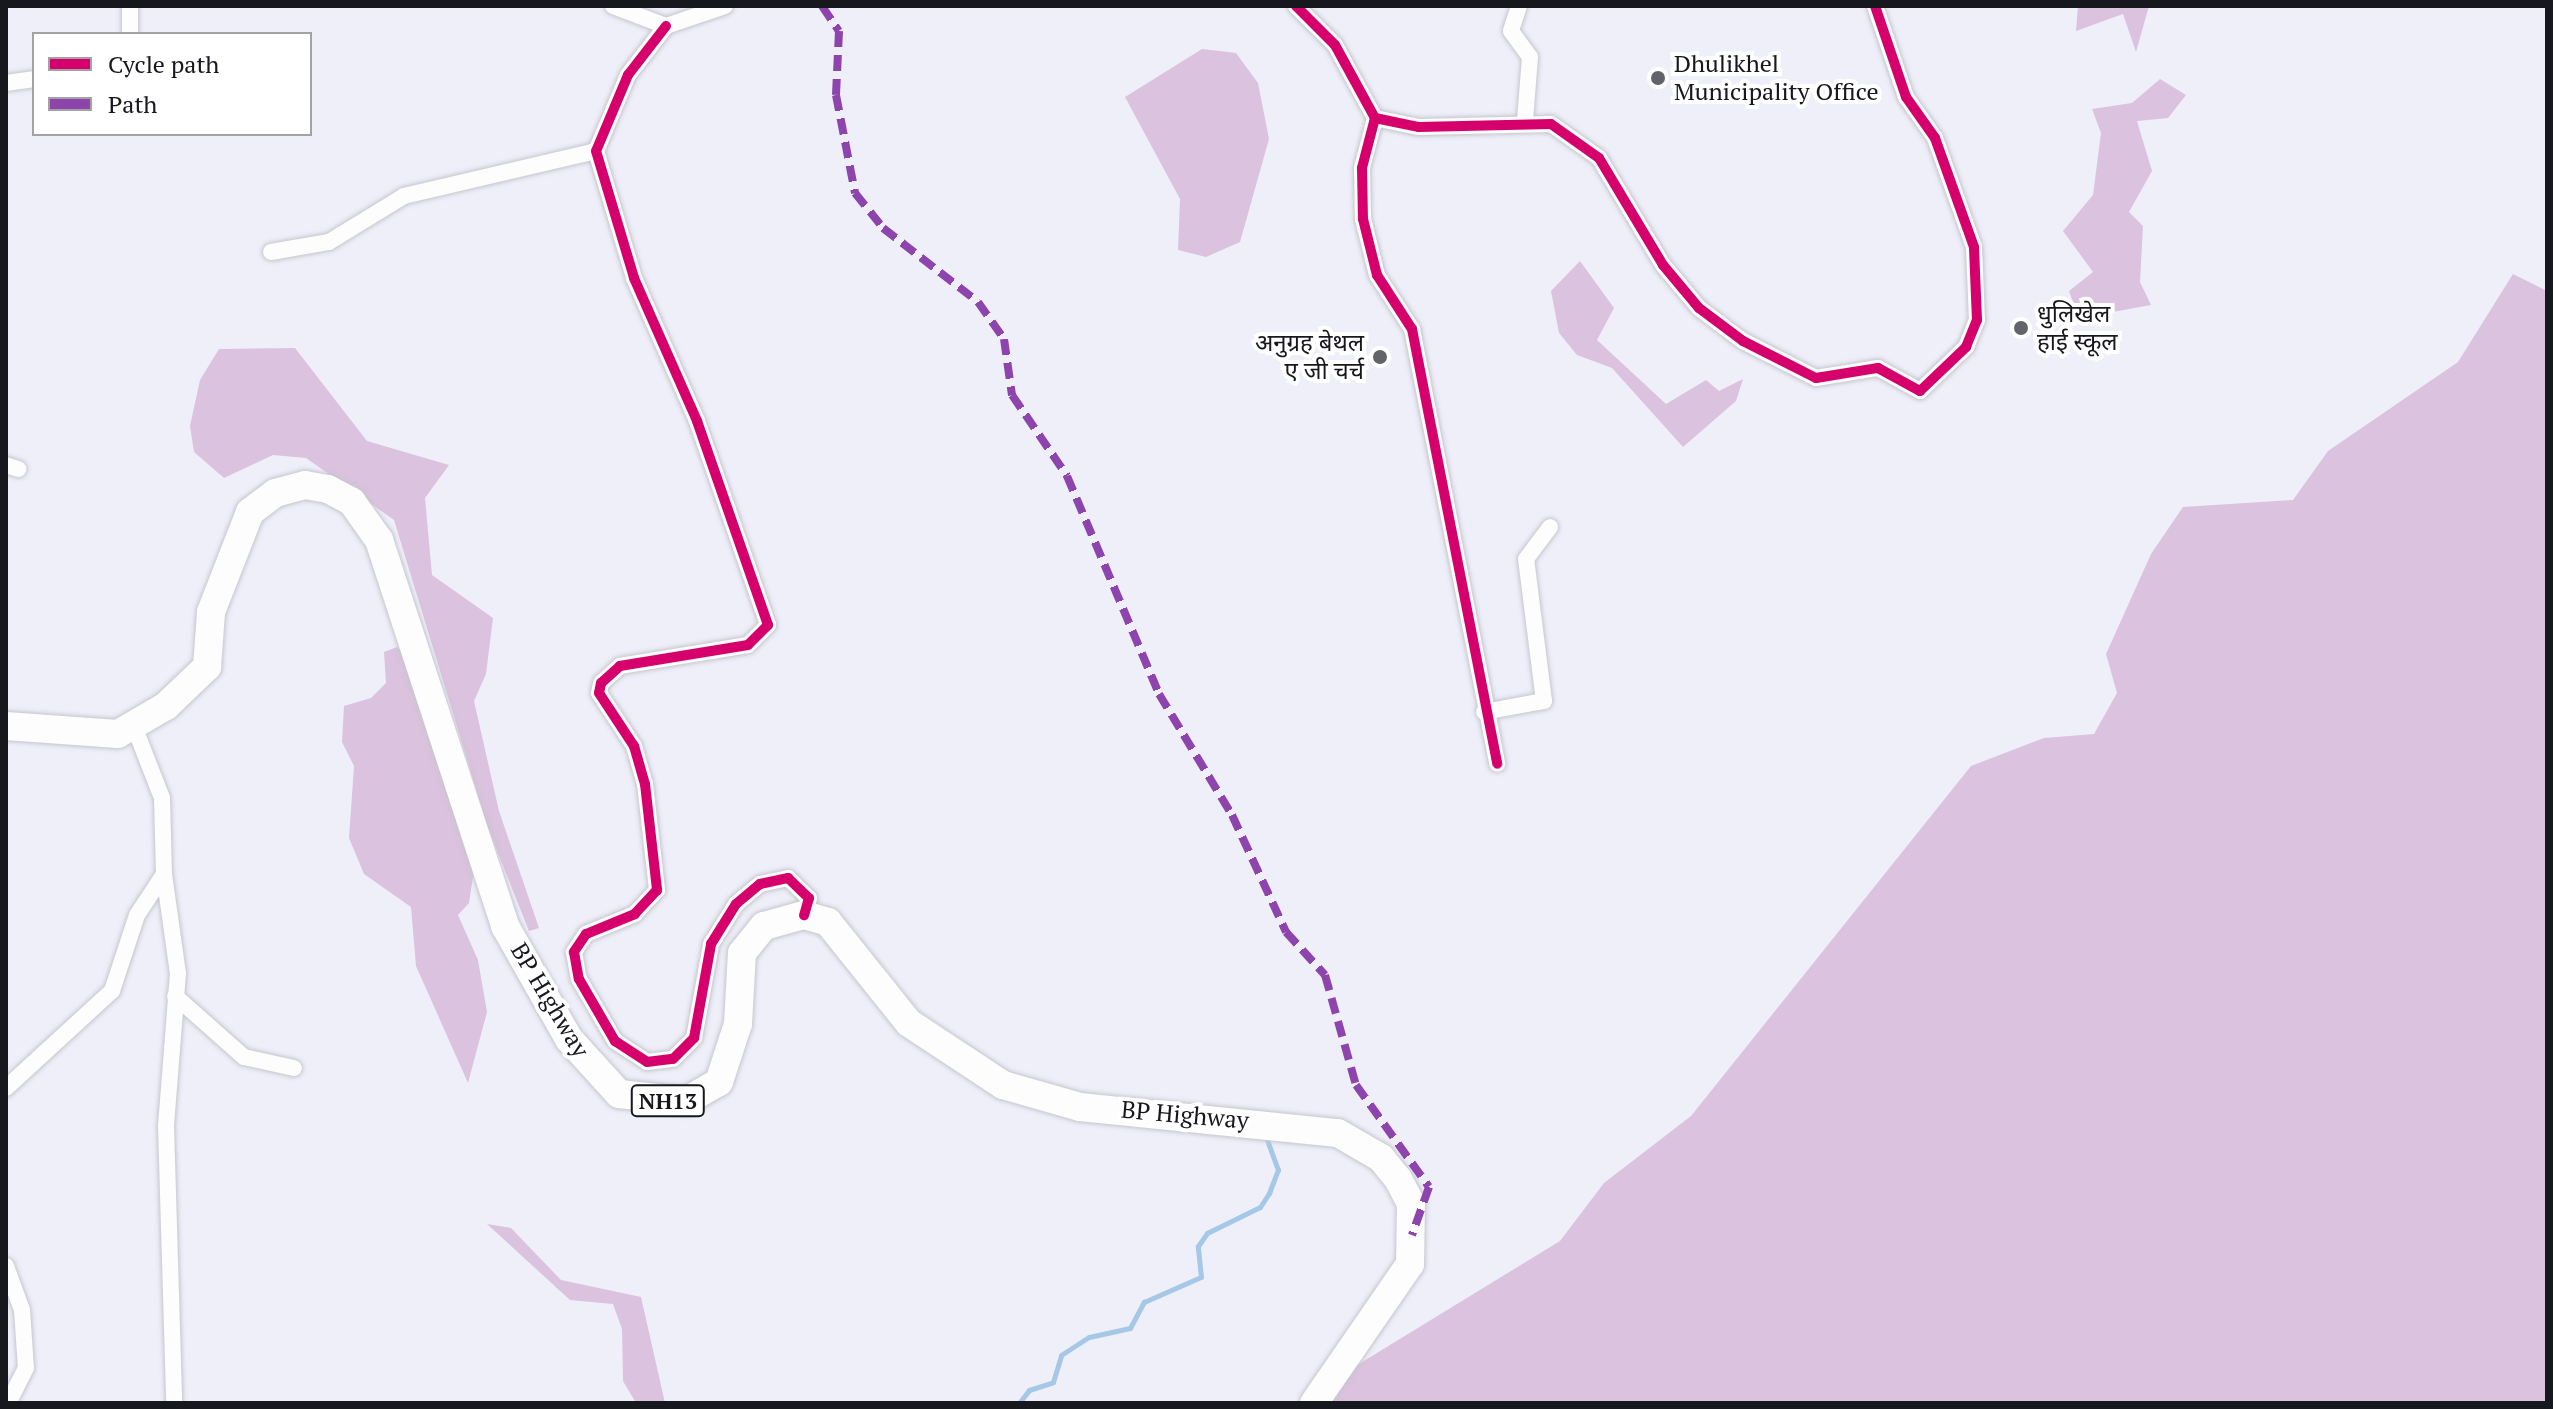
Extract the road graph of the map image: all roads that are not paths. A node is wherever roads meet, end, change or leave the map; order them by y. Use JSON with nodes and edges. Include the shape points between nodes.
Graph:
{"nodes":[{"id":1,"x":130,"y":6,"type":"edge"},
{"id":2,"x":613,"y":6,"type":"edge"},
{"id":3,"x":725,"y":6,"type":"edge"},
{"id":4,"x":1296,"y":6,"type":"edge"},
{"id":5,"x":1519,"y":6,"type":"edge"},
{"id":6,"x":1875,"y":6,"type":"edge"},
{"id":7,"x":666,"y":26,"type":"junction"},
{"id":8,"x":130,"y":32,"type":"edge"},
{"id":9,"x":32,"y":79,"type":"edge"},
{"id":10,"x":6,"y":83,"type":"edge"},
{"id":11,"x":1375,"y":118,"type":"junction"},
{"id":12,"x":1525,"y":120,"type":"junction"},
{"id":13,"x":596,"y":151,"type":"junction"},
{"id":14,"x":271,"y":252,"type":"dead end"},
{"id":15,"x":1550,"y":527,"type":"dead end"},
{"id":16,"x":1484,"y":712,"type":"junction"},
{"id":17,"x":6,"y":726,"type":"edge"},
{"id":18,"x":134,"y":726,"type":"junction"},
{"id":19,"x":1497,"y":764,"type":"dead end"},
{"id":20,"x":164,"y":874,"type":"junction"},
{"id":21,"x":804,"y":915,"type":"junction"},
{"id":22,"x":175,"y":996,"type":"junction"},
{"id":23,"x":294,"y":1068,"type":"dead end"},
{"id":24,"x":6,"y":1088,"type":"edge"},
{"id":25,"x":6,"y":1266,"type":"edge"},
{"id":26,"x":8,"y":1403,"type":"edge"},
{"id":27,"x":174,"y":1403,"type":"edge"},
{"id":28,"x":1314,"y":1403,"type":"edge"}],
"edges":[{"from":1,"to":8,"type":"street"},
{"from":2,"to":7,"type":"street"},
{"from":3,"to":7,"type":"street"},
{"from":4,"to":11,"type":"street","via":[[1335,45]]},
{"from":5,"to":12,"type":"street","via":[[1511,31],[1530,57]]},
{"from":6,"to":12,"type":"street","via":[[1906,97],[1935,138],[1974,247],[1977,320],[1966,347],[1920,391],[1878,368],[1816,378],[1743,341],[1699,308],[1663,265],[1587,145],[1551,124]]},
{"from":7,"to":13,"type":"street","via":[[628,75]]},
{"from":9,"to":10,"type":"street"},
{"from":11,"to":12,"type":"street","via":[[1419,127]]},
{"from":11,"to":16,"type":"street","via":[[1362,168],[1363,219],[1377,275],[1412,329]]},
{"from":13,"to":14,"type":"street","via":[[404,196],[329,242]]},
{"from":13,"to":21,"type":"street","via":[[634,278],[697,421],[768,625],[748,645],[620,666],[601,683],[599,693],[634,746],[645,784],[657,890],[635,914],[586,934],[574,952],[579,979],[615,1041],[647,1062],[673,1059],[694,1038],[711,944],[736,904],[760,884],[788,878],[809,898]]},
{"from":15,"to":16,"type":"street","via":[[1526,559],[1544,701]]},
{"from":16,"to":19,"type":"street"},
{"from":17,"to":18,"type":"highway","name":"BP Highway","number":"NH13","via":[[118,734]]},
{"from":18,"to":20,"type":"street","via":[[162,798]]},
{"from":18,"to":21,"type":"highway","name":"BP Highway","number":"NH13","via":[[207,667],[211,612],[250,512],[275,493],[305,485],[328,489],[352,502],[379,540],[505,926],[569,1039],[619,1094],[686,1101],[719,1082],[738,1024],[742,953],[764,926]]},
{"from":20,"to":22,"type":"street","via":[[177,950]]},
{"from":20,"to":24,"type":"street","via":[[137,915],[112,991]]},
{"from":21,"to":28,"type":"highway","name":"BP Highway","via":[[828,922],[909,1023],[1003,1085],[1080,1107],[1320,1127],[1381,1158],[1411,1203],[1410,1264]]},
{"from":22,"to":23,"type":"street","via":[[244,1057]]},
{"from":22,"to":27,"type":"street","via":[[166,1126]]},
{"from":25,"to":26,"type":"street","via":[[22,1310],[26,1368]]}]}
